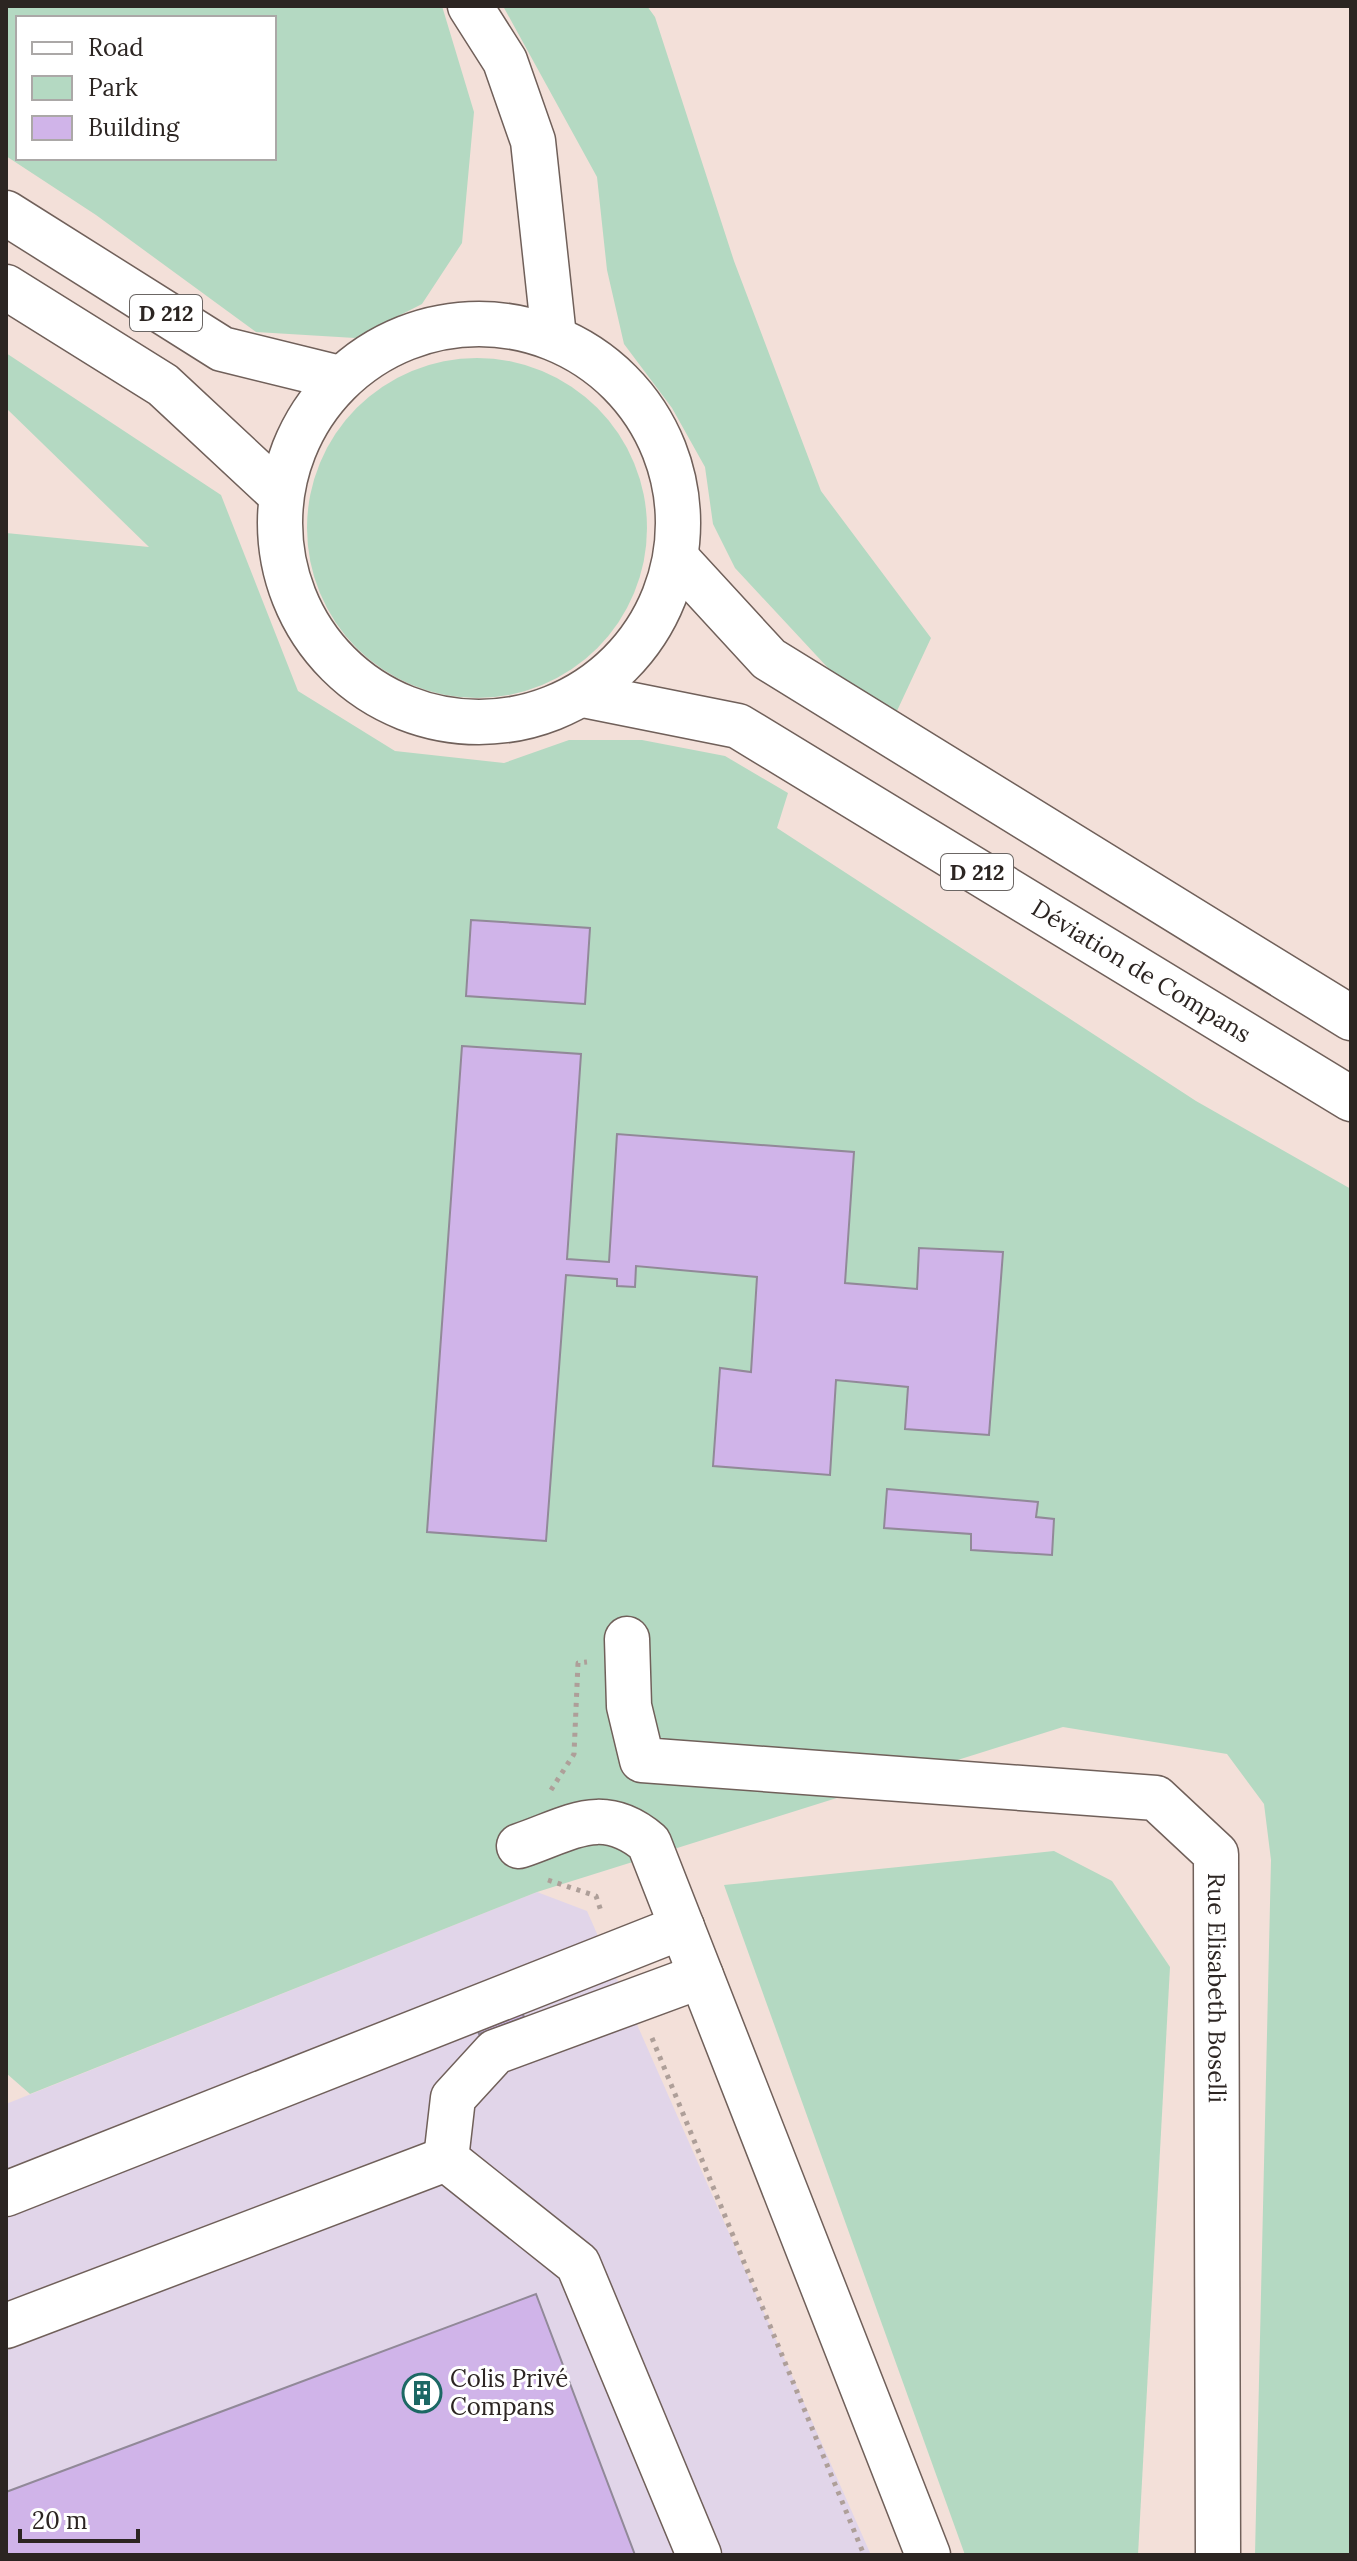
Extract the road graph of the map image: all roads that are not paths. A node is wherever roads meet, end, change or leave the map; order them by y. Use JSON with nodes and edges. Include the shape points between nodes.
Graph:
{"nodes":[{"id":1,"x":470,"y":6,"type":"edge"},
{"id":2,"x":6,"y":213,"type":"edge"},
{"id":3,"x":6,"y":287,"type":"edge"},
{"id":4,"x":554,"y":337,"type":"junction"},
{"id":5,"x":340,"y":378,"type":"junction"},
{"id":6,"x":280,"y":494,"type":"junction"},
{"id":7,"x":677,"y":559,"type":"junction"},
{"id":8,"x":583,"y":695,"type":"junction"},
{"id":9,"x":1351,"y":1018,"type":"edge"},
{"id":10,"x":1351,"y":1099,"type":"edge"},
{"id":11,"x":627,"y":1649,"type":"road end"},
{"id":12,"x":642,"y":1760,"type":"junction"},
{"id":13,"x":629,"y":1827,"type":"junction"},
{"id":14,"x":519,"y":1846,"type":"road end"},
{"id":15,"x":682,"y":1927,"type":"junction"},
{"id":16,"x":701,"y":1976,"type":"junction"},
{"id":17,"x":446,"y":2159,"type":"junction"},
{"id":18,"x":6,"y":2194,"type":"edge"},
{"id":19,"x":6,"y":2326,"type":"edge"},
{"id":20,"x":699,"y":2555,"type":"edge"},
{"id":21,"x":928,"y":2555,"type":"edge"},
{"id":22,"x":1218,"y":2555,"type":"edge"}],
"edges":[{"from":1,"to":4,"type":"main road","via":[[505,61],[533,141]]},
{"from":2,"to":5,"type":"main road","number":"D 212","via":[[222,349]]},
{"from":3,"to":6,"type":"main road","number":"D 212","via":[[163,385]]},
{"from":4,"to":5,"type":"main road","via":[[494,323],[433,328],[383,347]]},
{"from":4,"to":7,"type":"main road","via":[[613,372],[655,426],[678,491]]},
{"from":5,"to":6,"type":"main road","via":[[300,431]]},
{"from":6,"to":8,"type":"main road","via":[[281,558],[303,619],[342,670],[396,706],[458,722],[523,719]]},
{"from":7,"to":8,"type":"main road","via":[[659,613],[627,660]]},
{"from":7,"to":9,"type":"main road","via":[[769,659]]},
{"from":8,"to":10,"type":"main road","name":"Déviation de Compans","number":"D 212","via":[[738,726]]},
{"from":11,"to":12,"type":"main road","via":[[629,1706]]},
{"from":12,"to":13,"type":"main road"},
{"from":12,"to":22,"type":"main road","name":"Rue Elisabeth Boselli","via":[[1156,1798],[1216,1854]]},
{"from":13,"to":14,"type":"main road","via":[[597,1819]]},
{"from":13,"to":15,"type":"main road","via":[[649,1843]]},
{"from":15,"to":16,"type":"main road"},
{"from":15,"to":18,"type":"main road"},
{"from":16,"to":17,"type":"main road","via":[[495,2052],[453,2098]]},
{"from":16,"to":21,"type":"main road"},
{"from":17,"to":19,"type":"main road"},
{"from":17,"to":20,"type":"main road","via":[[578,2264]]}]}
